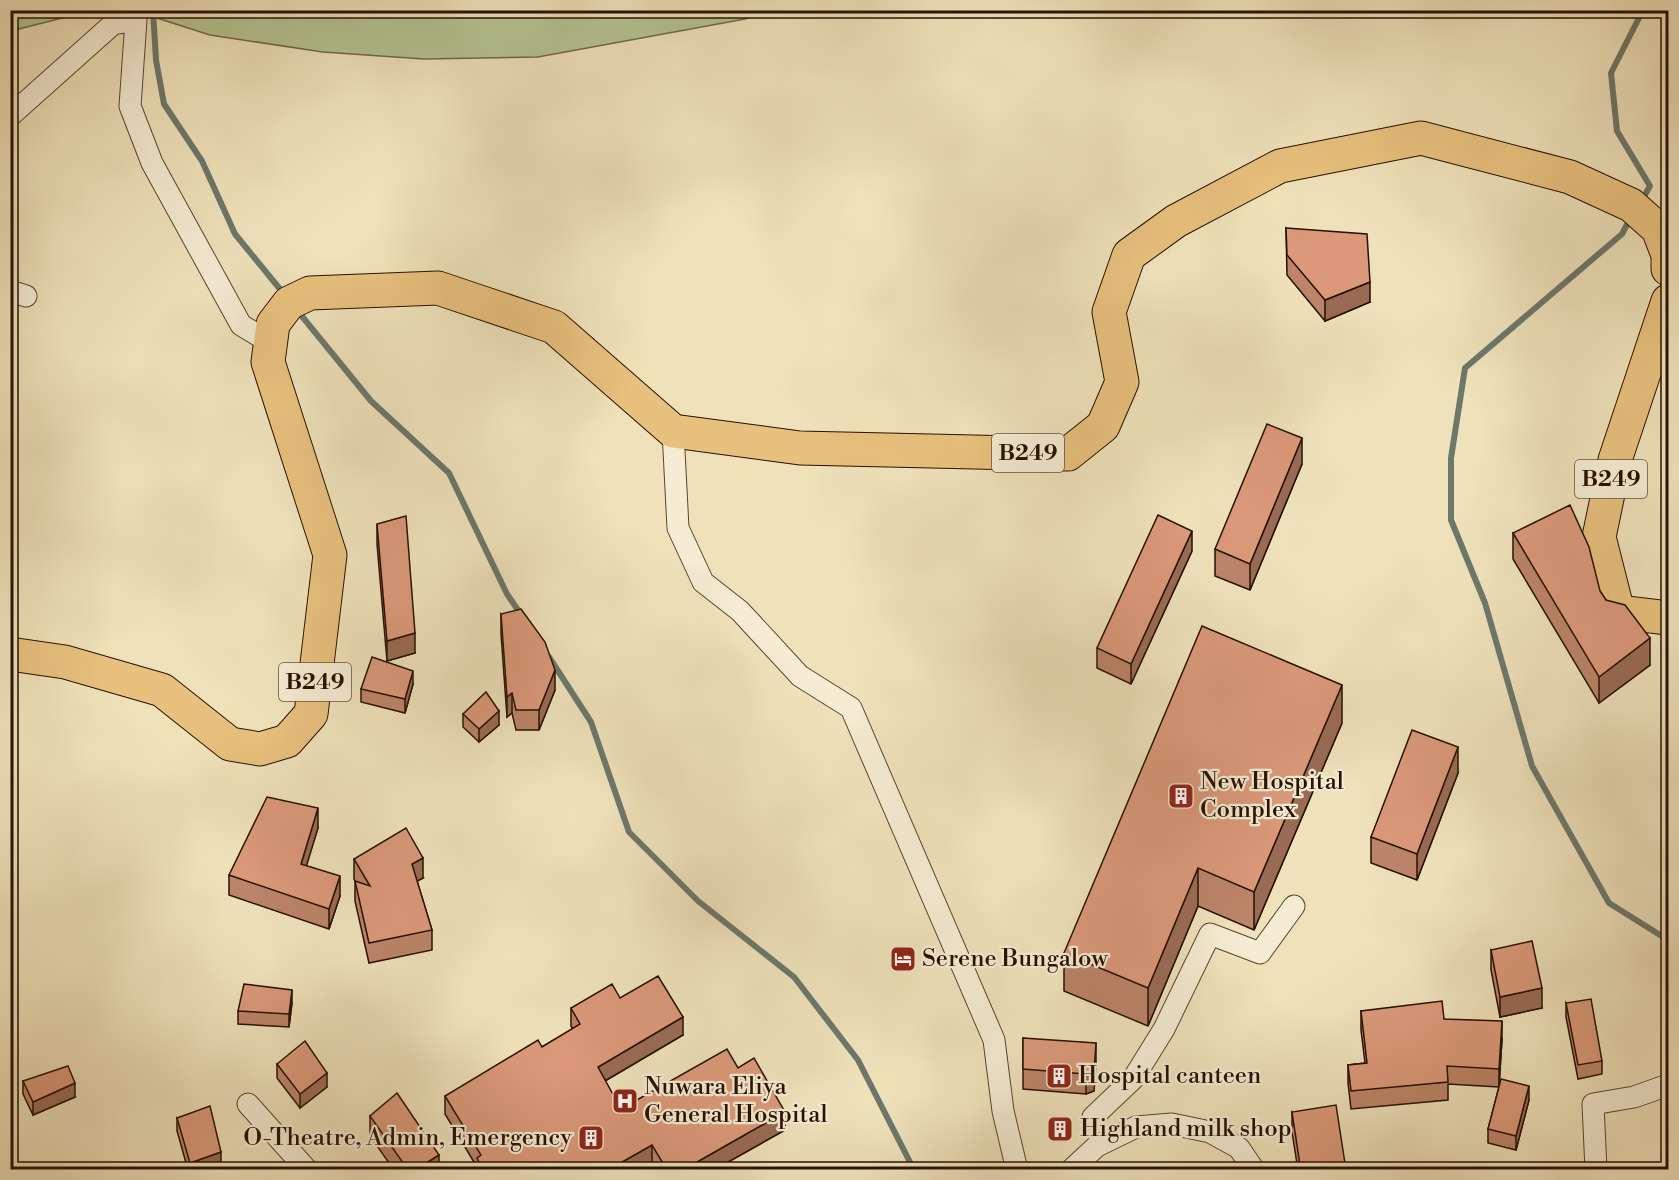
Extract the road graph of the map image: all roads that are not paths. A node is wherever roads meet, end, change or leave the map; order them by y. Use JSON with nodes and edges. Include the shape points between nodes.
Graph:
{"nodes":[{"id":1,"x":10,"y":116,"type":"edge"},
{"id":2,"x":1668,"y":269,"type":"edge"},
{"id":3,"x":1668,"y":301,"type":"edge"},
{"id":4,"x":272,"y":334,"type":"junction"},
{"id":5,"x":673,"y":431,"type":"junction"},
{"id":6,"x":1668,"y":618,"type":"edge"},
{"id":7,"x":10,"y":654,"type":"edge"},
{"id":8,"x":1294,"y":906,"type":"dead end"},
{"id":9,"x":1668,"y":1085,"type":"edge"},
{"id":10,"x":248,"y":1104,"type":"dead end"},
{"id":11,"x":1093,"y":1117,"type":"dead end"},
{"id":12,"x":307,"y":1170,"type":"edge"},
{"id":13,"x":1017,"y":1170,"type":"edge"},
{"id":14,"x":1071,"y":1170,"type":"edge"},
{"id":15,"x":1254,"y":1170,"type":"edge"},
{"id":16,"x":1596,"y":1170,"type":"edge"}],
"edges":[{"from":1,"to":4,"type":"street","via":[[113,24],[136,20],[130,106],[152,163],[241,325]]},
{"from":2,"to":5,"type":"main road","number":"B249","via":[[1668,255],[1658,229],[1631,205],[1570,177],[1421,138],[1280,166],[1176,221],[1129,255],[1109,312],[1122,382],[1103,426],[1068,454],[800,448]]},
{"from":3,"to":6,"type":"main road","number":"B249","via":[[1615,460],[1599,537],[1618,612]]},
{"from":4,"to":5,"type":"main road","via":[[289,303],[310,293],[438,288],[554,327]]},
{"from":4,"to":7,"type":"main road","number":"B249","via":[[268,362],[330,555],[311,714],[287,741],[260,748],[230,744],[162,690],[65,662]]},
{"from":5,"to":13,"type":"street","via":[[678,528],[703,582],[740,611],[800,676],[851,708],[994,1040],[1003,1111]]},
{"from":8,"to":11,"type":"street","via":[[1260,952],[1210,934],[1164,1029],[1133,1079]]},
{"from":9,"to":16,"type":"street","via":[[1634,1097],[1593,1104]]},
{"from":10,"to":12,"type":"street"},
{"from":14,"to":15,"type":"street","via":[[1097,1146],[1136,1127],[1172,1124],[1210,1132],[1239,1148]]}]}
